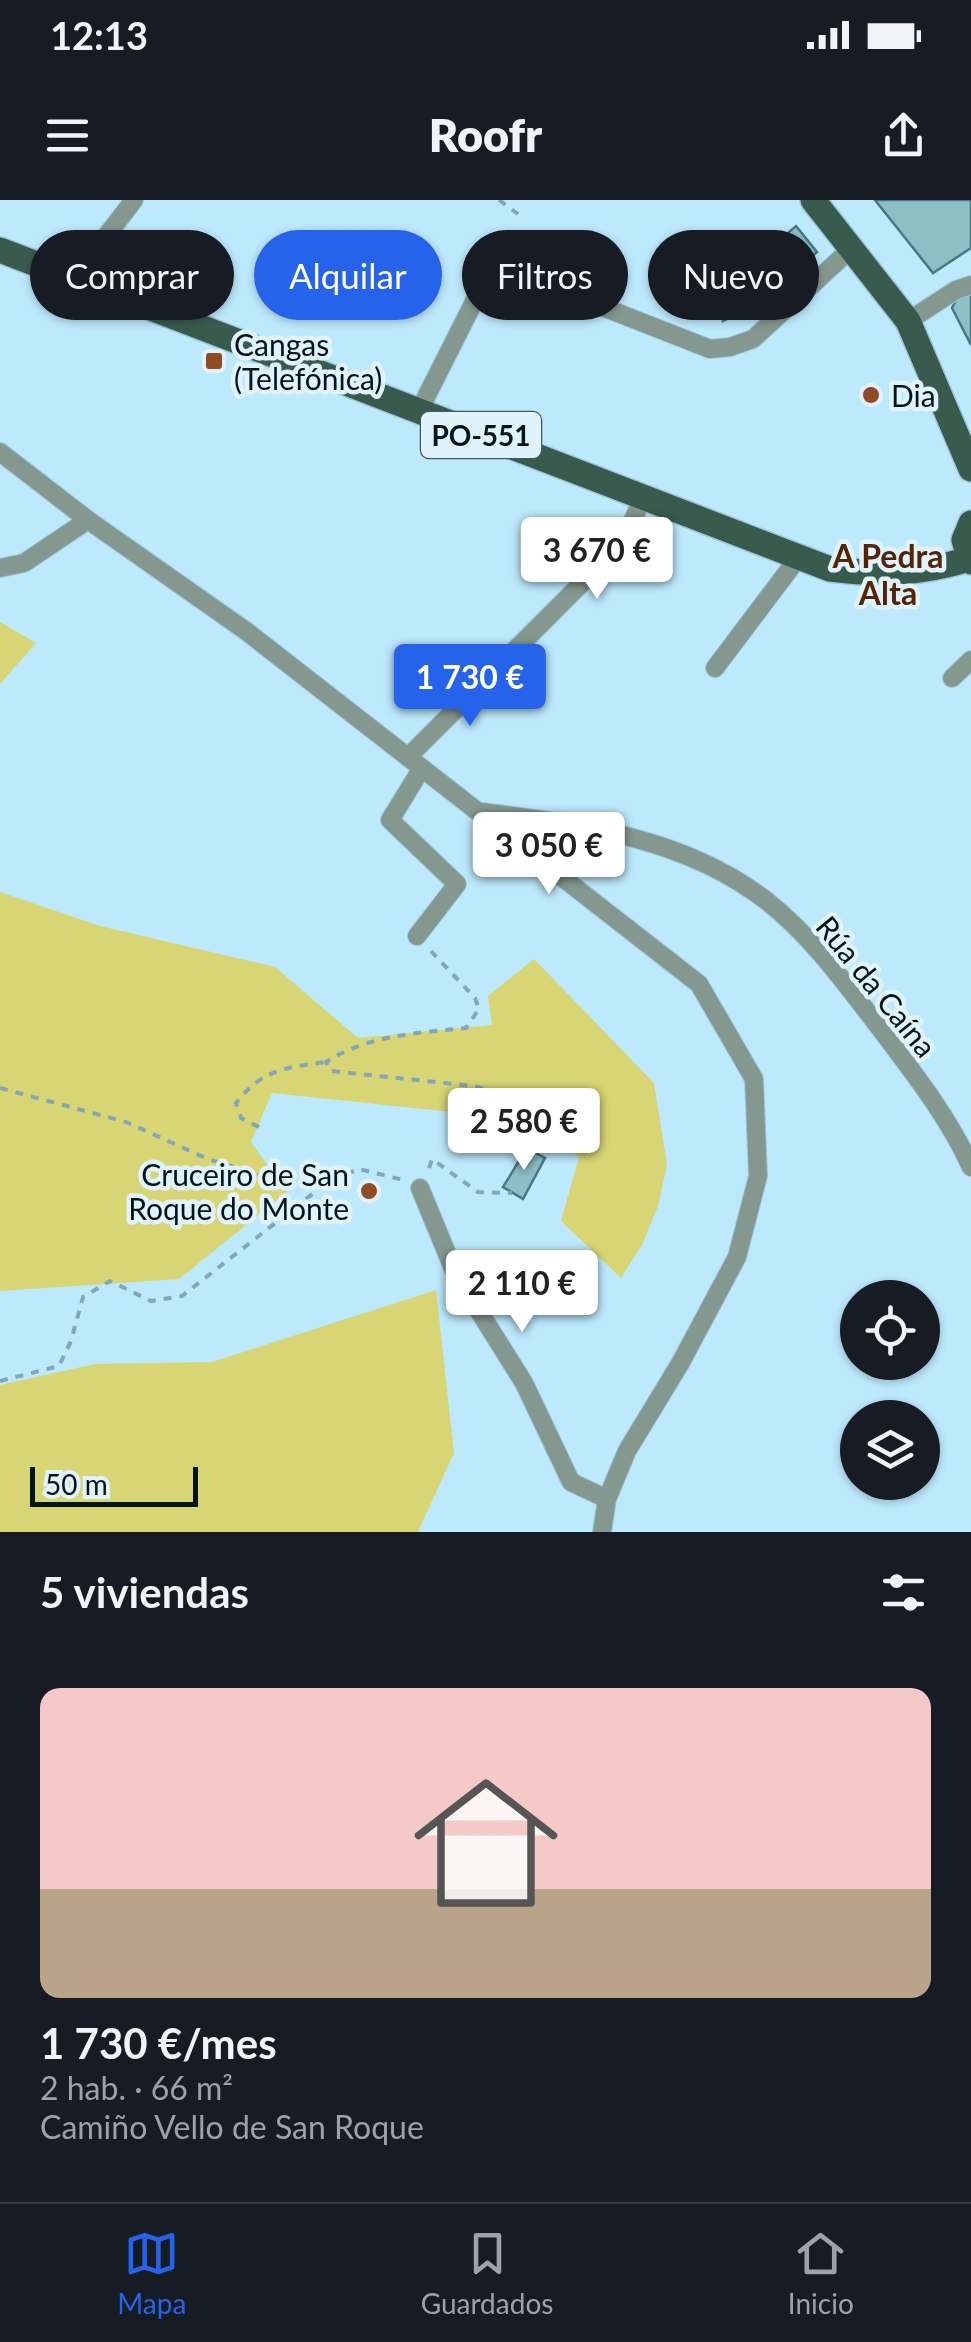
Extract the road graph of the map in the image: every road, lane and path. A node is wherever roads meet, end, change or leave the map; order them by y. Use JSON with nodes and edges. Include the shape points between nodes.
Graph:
{"nodes":[{"id":1,"x":134,"y":200,"type":"edge"},
{"id":2,"x":499,"y":200,"type":"edge"},
{"id":3,"x":813,"y":200,"type":"edge"},
{"id":4,"x":518,"y":214,"type":"dead end"},
{"id":5,"x":110,"y":230,"type":"edge"},
{"id":6,"x":853,"y":248,"type":"junction"},
{"id":7,"x":0,"y":250,"type":"edge"},
{"id":8,"x":30,"y":262,"type":"edge"},
{"id":9,"x":971,"y":286,"type":"edge"},
{"id":10,"x":179,"y":320,"type":"edge"},
{"id":11,"x":908,"y":321,"type":"junction"},
{"id":12,"x":418,"y":411,"type":"junction"},
{"id":13,"x":3,"y":459,"type":"edge"},
{"id":14,"x":971,"y":469,"type":"edge"},
{"id":15,"x":642,"y":500,"type":"junction"},
{"id":16,"x":88,"y":520,"type":"junction"},
{"id":17,"x":971,"y":524,"type":"edge"},
{"id":18,"x":798,"y":558,"type":"junction"},
{"id":19,"x":970,"y":560,"type":"edge"},
{"id":20,"x":0,"y":568,"type":"edge"},
{"id":21,"x":971,"y":660,"type":"edge"},
{"id":22,"x":715,"y":668,"type":"dead end"},
{"id":23,"x":952,"y":678,"type":"dead end"},
{"id":24,"x":415,"y":763,"type":"junction"},
{"id":25,"x":479,"y":812,"type":"junction"},
{"id":26,"x":417,"y":936,"type":"joint"},
{"id":27,"x":326,"y":1062,"type":"junction"},
{"id":28,"x":0,"y":1088,"type":"edge"},
{"id":29,"x":480,"y":1124,"type":"dead end"},
{"id":30,"x":259,"y":1127,"type":"dead end"},
{"id":31,"x":971,"y":1167,"type":"edge"},
{"id":32,"x":329,"y":1182,"type":"junction"},
{"id":33,"x":420,"y":1188,"type":"junction"},
{"id":34,"x":512,"y":1193,"type":"dead end"},
{"id":35,"x":0,"y":1381,"type":"edge"},
{"id":36,"x":607,"y":1499,"type":"junction"},
{"id":37,"x":602,"y":1532,"type":"edge"}],
"edges":[{"from":1,"to":5,"type":"street"},
{"from":2,"to":4,"type":"path"},
{"from":3,"to":6,"type":"main road"},
{"from":6,"to":11,"type":"main road"},
{"from":6,"to":12,"type":"street","via":[[753,339],[710,349],[539,282],[493,279],[478,292]]},
{"from":7,"to":8,"type":"main road","number":"PO-551"},
{"from":9,"to":11,"type":"street"},
{"from":10,"to":12,"type":"main road","number":"PO-551"},
{"from":11,"to":14,"type":"main road"},
{"from":12,"to":15,"type":"main road","number":"PO-551"},
{"from":13,"to":16,"type":"street"},
{"from":15,"to":18,"type":"main road","number":"PO-551"},
{"from":15,"to":24,"type":"street","via":[[623,542]]},
{"from":16,"to":20,"type":"street","via":[[24,563]]},
{"from":16,"to":24,"type":"street"},
{"from":17,"to":19,"type":"main road","via":[[964,540]]},
{"from":18,"to":19,"type":"main road","number":"PO-551","via":[[876,575]]},
{"from":18,"to":22,"type":"street"},
{"from":21,"to":23,"type":"street"},
{"from":24,"to":25,"type":"street"},
{"from":24,"to":26,"type":"street","via":[[390,820],[457,884]]},
{"from":25,"to":31,"type":"street","name":"Rúa da Caína","via":[[640,838],[704,862],[768,902],[826,958],[960,1140]]},
{"from":25,"to":36,"type":"street","via":[[699,984],[754,1078],[758,1176],[737,1257],[626,1451]]},
{"from":26,"to":27,"type":"path","via":[[475,998],[479,1009],[466,1028],[398,1036],[346,1049]]},
{"from":27,"to":29,"type":"path","via":[[331,1071],[473,1086],[520,1098],[526,1108]]},
{"from":27,"to":30,"type":"path","via":[[255,1079],[236,1103],[241,1118]]},
{"from":28,"to":32,"type":"path","via":[[126,1122],[279,1182]]},
{"from":32,"to":33,"type":"path","via":[[359,1169]]},
{"from":32,"to":35,"type":"path","via":[[182,1296],[150,1301],[110,1281],[83,1296],[59,1366]]},
{"from":33,"to":34,"type":"path","via":[[432,1160],[478,1192]]},
{"from":33,"to":36,"type":"street","via":[[454,1273],[524,1383],[571,1482]]},
{"from":36,"to":37,"type":"street"}]}
